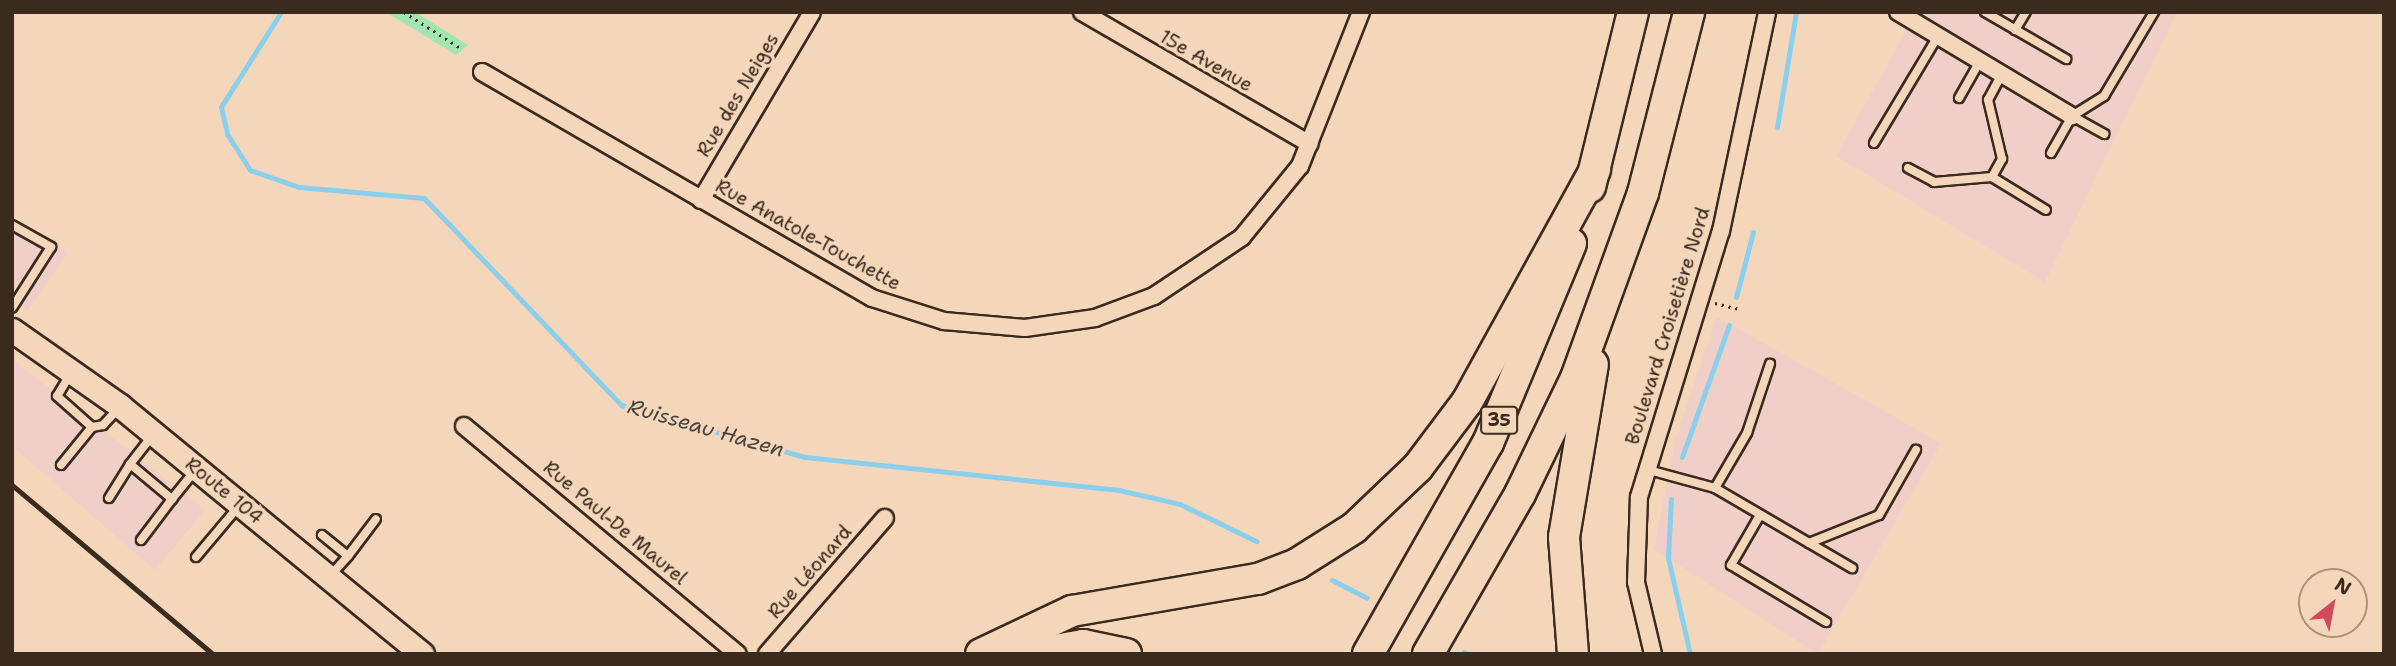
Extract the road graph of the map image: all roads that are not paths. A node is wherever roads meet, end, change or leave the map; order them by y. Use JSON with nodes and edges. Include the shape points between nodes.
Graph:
{"nodes":[{"id":1,"x":812,"y":12,"type":"edge"},
{"id":2,"x":1082,"y":12,"type":"edge"},
{"id":3,"x":1361,"y":12,"type":"edge"},
{"id":4,"x":1633,"y":12,"type":"edge"},
{"id":5,"x":1689,"y":12,"type":"edge"},
{"id":6,"x":1767,"y":12,"type":"edge"},
{"id":7,"x":1986,"y":12,"type":"edge"},
{"id":8,"x":2026,"y":12,"type":"edge"},
{"id":9,"x":2154,"y":12,"type":"edge"},
{"id":10,"x":1905,"y":14,"type":"edge"},
{"id":11,"x":2015,"y":30,"type":"junction"},
{"id":12,"x":1938,"y":36,"type":"junction"},
{"id":13,"x":2066,"y":59,"type":"dead end"},
{"id":14,"x":1980,"y":61,"type":"junction"},
{"id":15,"x":482,"y":72,"type":"dead end"},
{"id":16,"x":2002,"y":74,"type":"junction"},
{"id":17,"x":1959,"y":98,"type":"dead end"},
{"id":18,"x":2072,"y":116,"type":"junction"},
{"id":19,"x":2104,"y":134,"type":"dead end"},
{"id":20,"x":1874,"y":143,"type":"dead end"},
{"id":21,"x":1310,"y":144,"type":"junction"},
{"id":22,"x":2051,"y":153,"type":"dead end"},
{"id":23,"x":1908,"y":168,"type":"dead end"},
{"id":24,"x":1595,"y":170,"type":"junction"},
{"id":25,"x":1992,"y":177,"type":"junction"},
{"id":26,"x":701,"y":200,"type":"junction"},
{"id":27,"x":2046,"y":210,"type":"dead end"},
{"id":28,"x":12,"y":225,"type":"edge"},
{"id":29,"x":12,"y":308,"type":"edge"},
{"id":30,"x":1600,"y":317,"type":"junction"},
{"id":31,"x":15,"y":332,"type":"edge"},
{"id":32,"x":1770,"y":364,"type":"dead end"},
{"id":33,"x":73,"y":371,"type":"junction"},
{"id":34,"x":120,"y":406,"type":"junction"},
{"id":35,"x":464,"y":426,"type":"dead end"},
{"id":36,"x":92,"y":427,"type":"junction"},
{"id":37,"x":154,"y":433,"type":"junction"},
{"id":38,"x":1916,"y":450,"type":"dead end"},
{"id":39,"x":130,"y":464,"type":"junction"},
{"id":40,"x":61,"y":465,"type":"dead end"},
{"id":41,"x":197,"y":468,"type":"junction"},
{"id":42,"x":1645,"y":469,"type":"junction"},
{"id":43,"x":1716,"y":488,"type":"junction"},
{"id":44,"x":109,"y":498,"type":"dead end"},
{"id":45,"x":172,"y":499,"type":"junction"},
{"id":46,"x":240,"y":504,"type":"junction"},
{"id":47,"x":1760,"y":515,"type":"junction"},
{"id":48,"x":885,"y":518,"type":"dead end"},
{"id":49,"x":376,"y":519,"type":"dead end"},
{"id":50,"x":322,"y":535,"type":"dead end"},
{"id":51,"x":141,"y":540,"type":"dead end"},
{"id":52,"x":1808,"y":543,"type":"junction"},
{"id":53,"x":348,"y":556,"type":"junction"},
{"id":54,"x":197,"y":557,"type":"dead end"},
{"id":55,"x":1852,"y":568,"type":"dead end"},
{"id":56,"x":330,"y":578,"type":"junction"},
{"id":57,"x":1826,"y":622,"type":"dead end"},
{"id":58,"x":422,"y":654,"type":"edge"},
{"id":59,"x":738,"y":654,"type":"edge"},
{"id":60,"x":767,"y":654,"type":"edge"},
{"id":61,"x":981,"y":654,"type":"edge"},
{"id":62,"x":1032,"y":654,"type":"edge"},
{"id":63,"x":1126,"y":654,"type":"edge"},
{"id":64,"x":1368,"y":654,"type":"edge"},
{"id":65,"x":1428,"y":654,"type":"edge"},
{"id":66,"x":1573,"y":654,"type":"edge"},
{"id":67,"x":1653,"y":654,"type":"edge"}],
"edges":[{"from":1,"to":26,"type":"street","name":"Rue des Neiges"},
{"from":2,"to":21,"type":"street","name":"15e Avenue"},
{"from":3,"to":21,"type":"street","name":"Rue Anatole-Touchette"},
{"from":4,"to":24,"type":"highway","number":"35"},
{"from":5,"to":30,"type":"highway","number":"35","via":[[1647,181]]},
{"from":6,"to":42,"type":"street","name":"Boulevard Croisetière Nord","via":[[1741,149],[1701,299]]},
{"from":7,"to":11,"type":"lane"},
{"from":8,"to":11,"type":"lane"},
{"from":9,"to":18,"type":"lane","via":[[2104,96]]},
{"from":10,"to":12,"type":"street"},
{"from":11,"to":13,"type":"lane"},
{"from":12,"to":14,"type":"street"},
{"from":12,"to":20,"type":"lane"},
{"from":14,"to":16,"type":"street"},
{"from":14,"to":17,"type":"lane"},
{"from":15,"to":26,"type":"street","name":"Rue Anatole-Touchette"},
{"from":16,"to":18,"type":"street"},
{"from":16,"to":25,"type":"lane","via":[[1988,100],[2002,159]]},
{"from":18,"to":19,"type":"lane"},
{"from":18,"to":22,"type":"lane"},
{"from":21,"to":26,"type":"street","name":"Rue Anatole-Touchette","via":[[1265,214],[1201,270],[1119,311],[1041,327],[977,326],[886,304]]},
{"from":23,"to":25,"type":"lane","via":[[1934,183]]},
{"from":24,"to":61,"type":"highway","via":[[1467,402],[1418,467],[1354,528],[1268,575],[1072,611]]},
{"from":24,"to":64,"type":"highway","number":"35","via":[[1550,303],[1500,418]]},
{"from":25,"to":27,"type":"lane"},
{"from":28,"to":29,"type":"lane","via":[[51,247]]},
{"from":30,"to":65,"type":"highway","number":"35","via":[[1525,484]]},
{"from":30,"to":66,"type":"highway","via":[[1564,537]]},
{"from":31,"to":33,"type":"main road","name":"Route 104"},
{"from":32,"to":43,"type":"lane","via":[[1747,433]]},
{"from":33,"to":34,"type":"main road","name":"Route 104"},
{"from":33,"to":36,"type":"lane","via":[[57,396]]},
{"from":34,"to":36,"type":"lane","via":[[103,425]]},
{"from":34,"to":37,"type":"main road","name":"Route 104"},
{"from":35,"to":59,"type":"street","name":"Rue Paul-De Maurel"},
{"from":36,"to":40,"type":"lane"},
{"from":37,"to":39,"type":"lane"},
{"from":37,"to":41,"type":"main road","name":"Route 104"},
{"from":38,"to":52,"type":"lane","via":[[1879,515]]},
{"from":39,"to":44,"type":"lane"},
{"from":39,"to":45,"type":"lane"},
{"from":41,"to":45,"type":"lane"},
{"from":41,"to":46,"type":"main road","name":"Route 104"},
{"from":42,"to":43,"type":"lane"},
{"from":42,"to":67,"type":"street","name":"Boulevard Croisetière Nord","via":[[1635,566]]},
{"from":43,"to":47,"type":"lane"},
{"from":45,"to":51,"type":"lane"},
{"from":46,"to":54,"type":"lane"},
{"from":46,"to":56,"type":"main road","name":"Route 104"},
{"from":47,"to":52,"type":"lane"},
{"from":47,"to":57,"type":"lane","via":[[1731,565]]},
{"from":48,"to":60,"type":"street","name":"Rue Léonard"},
{"from":49,"to":53,"type":"lane"},
{"from":50,"to":53,"type":"lane"},
{"from":52,"to":55,"type":"lane"},
{"from":53,"to":56,"type":"lane"},
{"from":56,"to":58,"type":"main road","name":"Route 104"},
{"from":62,"to":63,"type":"highway","via":[[1083,645]]}]}
